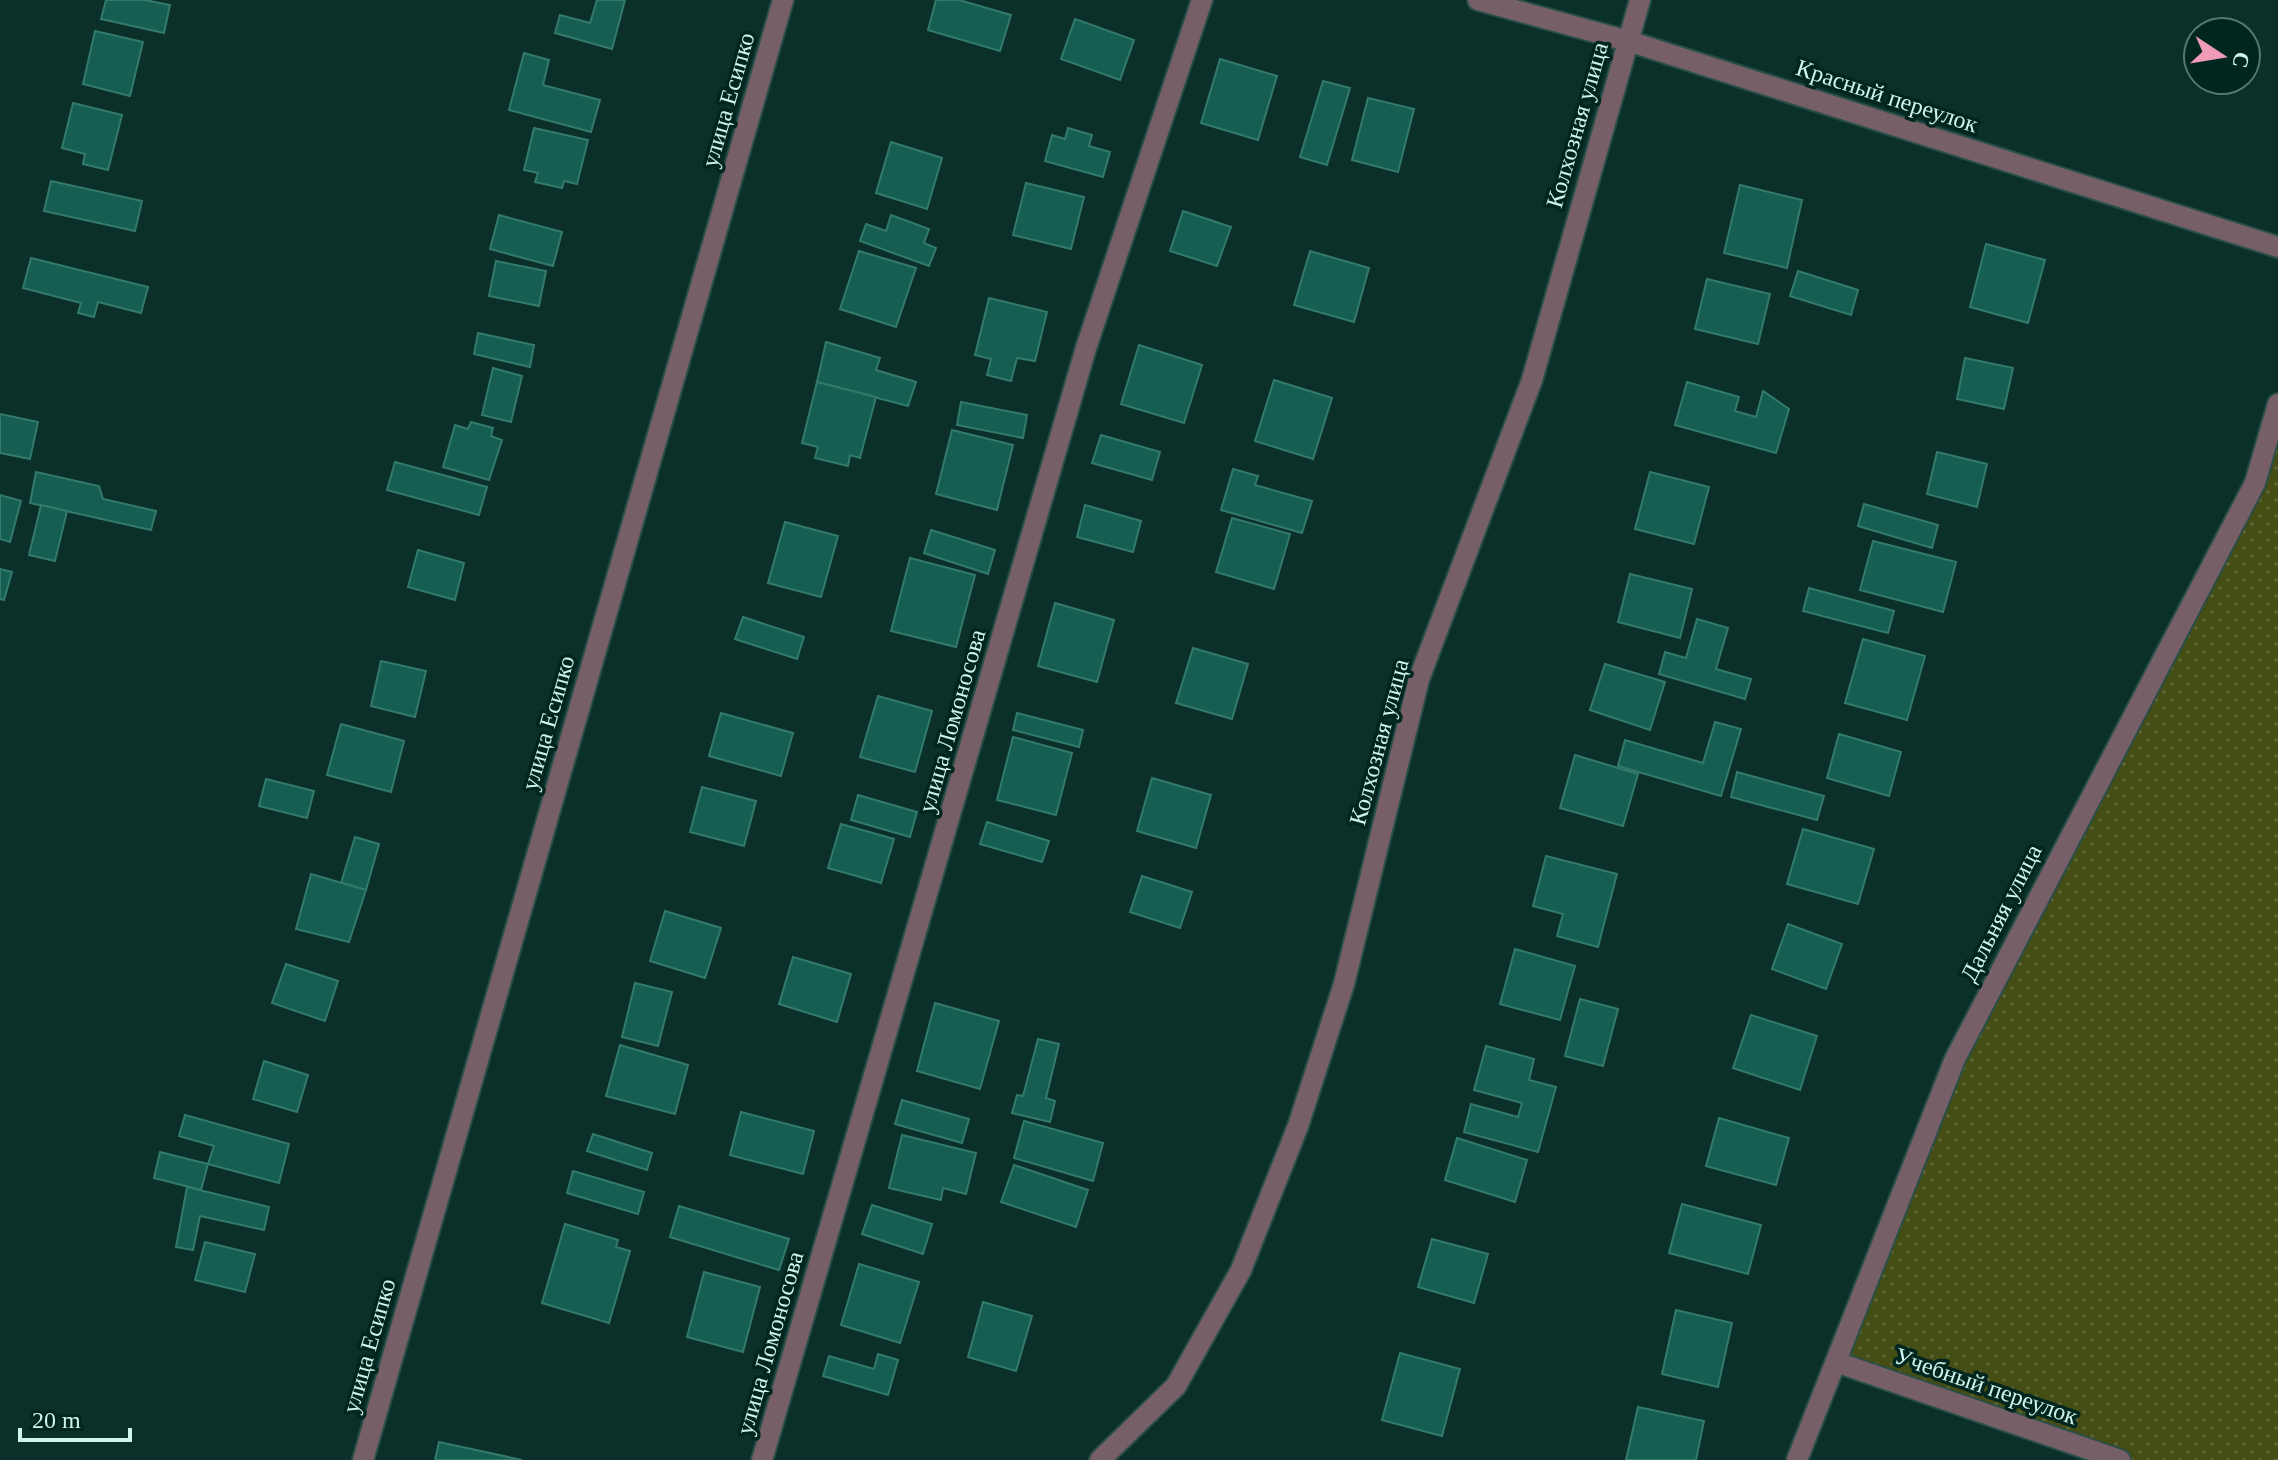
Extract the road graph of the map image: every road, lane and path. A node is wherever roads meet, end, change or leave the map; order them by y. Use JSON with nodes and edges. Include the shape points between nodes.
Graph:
{"nodes":[{"id":1,"x":783,"y":0,"type":"edge"},
{"id":2,"x":1202,"y":0,"type":"edge"},
{"id":3,"x":1478,"y":0,"type":"edge"},
{"id":4,"x":1640,"y":0,"type":"edge"},
{"id":5,"x":1628,"y":41,"type":"junction"},
{"id":6,"x":2278,"y":247,"type":"edge"},
{"id":7,"x":2278,"y":404,"type":"edge"},
{"id":8,"x":1836,"y":1362,"type":"junction"},
{"id":9,"x":363,"y":1460,"type":"edge"},
{"id":10,"x":762,"y":1460,"type":"edge"},
{"id":11,"x":1100,"y":1460,"type":"edge"},
{"id":12,"x":1797,"y":1460,"type":"edge"},
{"id":13,"x":2120,"y":1460,"type":"edge"}],
"edges":[{"from":1,"to":9,"type":"street","name":"улица Есипко"},
{"from":2,"to":10,"type":"street","name":"улица Ломоносова","via":[[1086,348]]},
{"from":3,"to":5,"type":"street","name":"Красный переулок"},
{"from":4,"to":5,"type":"street","name":"Колхозная улица"},
{"from":5,"to":6,"type":"street","name":"Красный переулок"},
{"from":5,"to":11,"type":"street","name":"Колхозная улица","via":[[1532,380],[1419,679],[1344,984],[1298,1126],[1241,1270],[1176,1386]]},
{"from":7,"to":8,"type":"street","name":"Дальняя улица","via":[[2255,483],[1955,1059]]},
{"from":8,"to":12,"type":"street","name":"Дальняя улица"},
{"from":8,"to":13,"type":"street","name":"Учебный переулок"}]}
